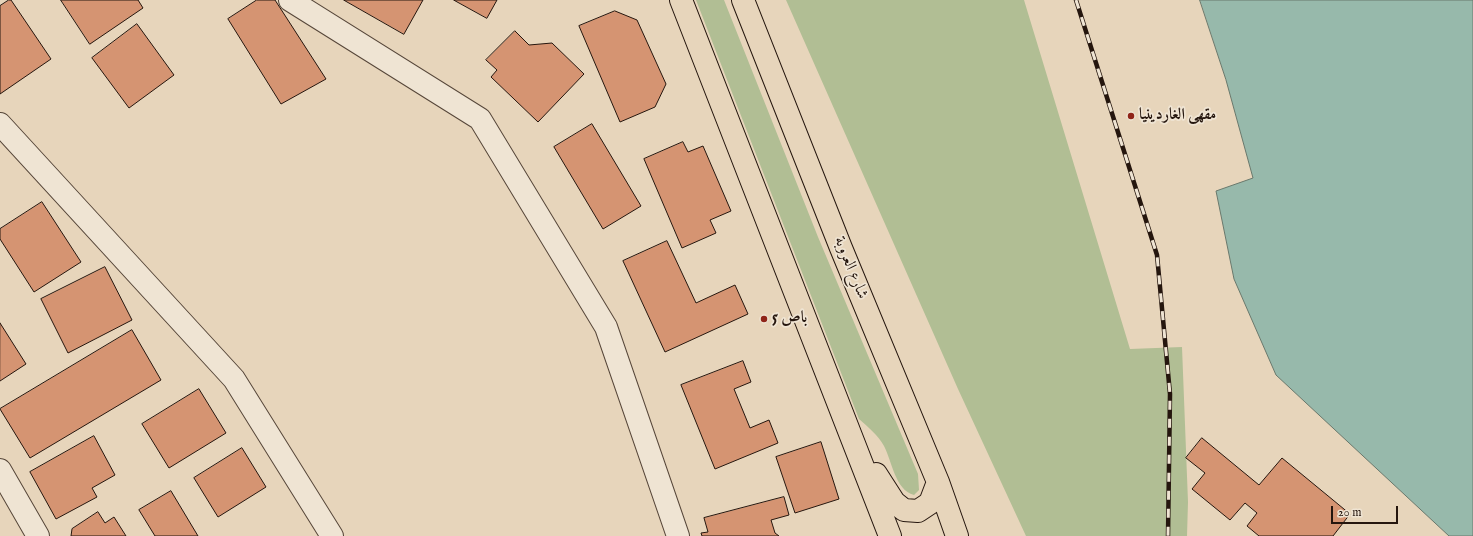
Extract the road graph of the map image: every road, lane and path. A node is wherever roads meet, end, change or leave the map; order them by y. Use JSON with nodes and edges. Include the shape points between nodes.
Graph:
{"nodes":[{"id":1,"x":290,"y":0,"type":"edge"},
{"id":2,"x":681,"y":0,"type":"edge"},
{"id":3,"x":743,"y":0,"type":"edge"},
{"id":4,"x":0,"y":124,"type":"edge"},
{"id":5,"x":856,"y":448,"type":"junction"},
{"id":6,"x":0,"y":470,"type":"edge"},
{"id":7,"x":938,"y":482,"type":"junction"},
{"id":8,"x":38,"y":536,"type":"edge"},
{"id":9,"x":332,"y":536,"type":"edge"},
{"id":10,"x":678,"y":536,"type":"edge"},
{"id":11,"x":890,"y":536,"type":"edge"},
{"id":12,"x":957,"y":536,"type":"edge"}],
"edges":[{"from":1,"to":10,"type":"street","via":[[480,119],[606,326]]},
{"from":2,"to":5,"type":"main road"},
{"from":3,"to":7,"type":"main road","name":"شارع العروبة","via":[[841,248]]},
{"from":4,"to":9,"type":"street","via":[[234,379]]},
{"from":5,"to":7,"type":"main road","via":[[894,502],[904,510],[918,511],[930,503]]},
{"from":5,"to":11,"type":"main road"},
{"from":6,"to":8,"type":"street"},
{"from":7,"to":12,"type":"main road","name":"شارع العروبة"}]}
